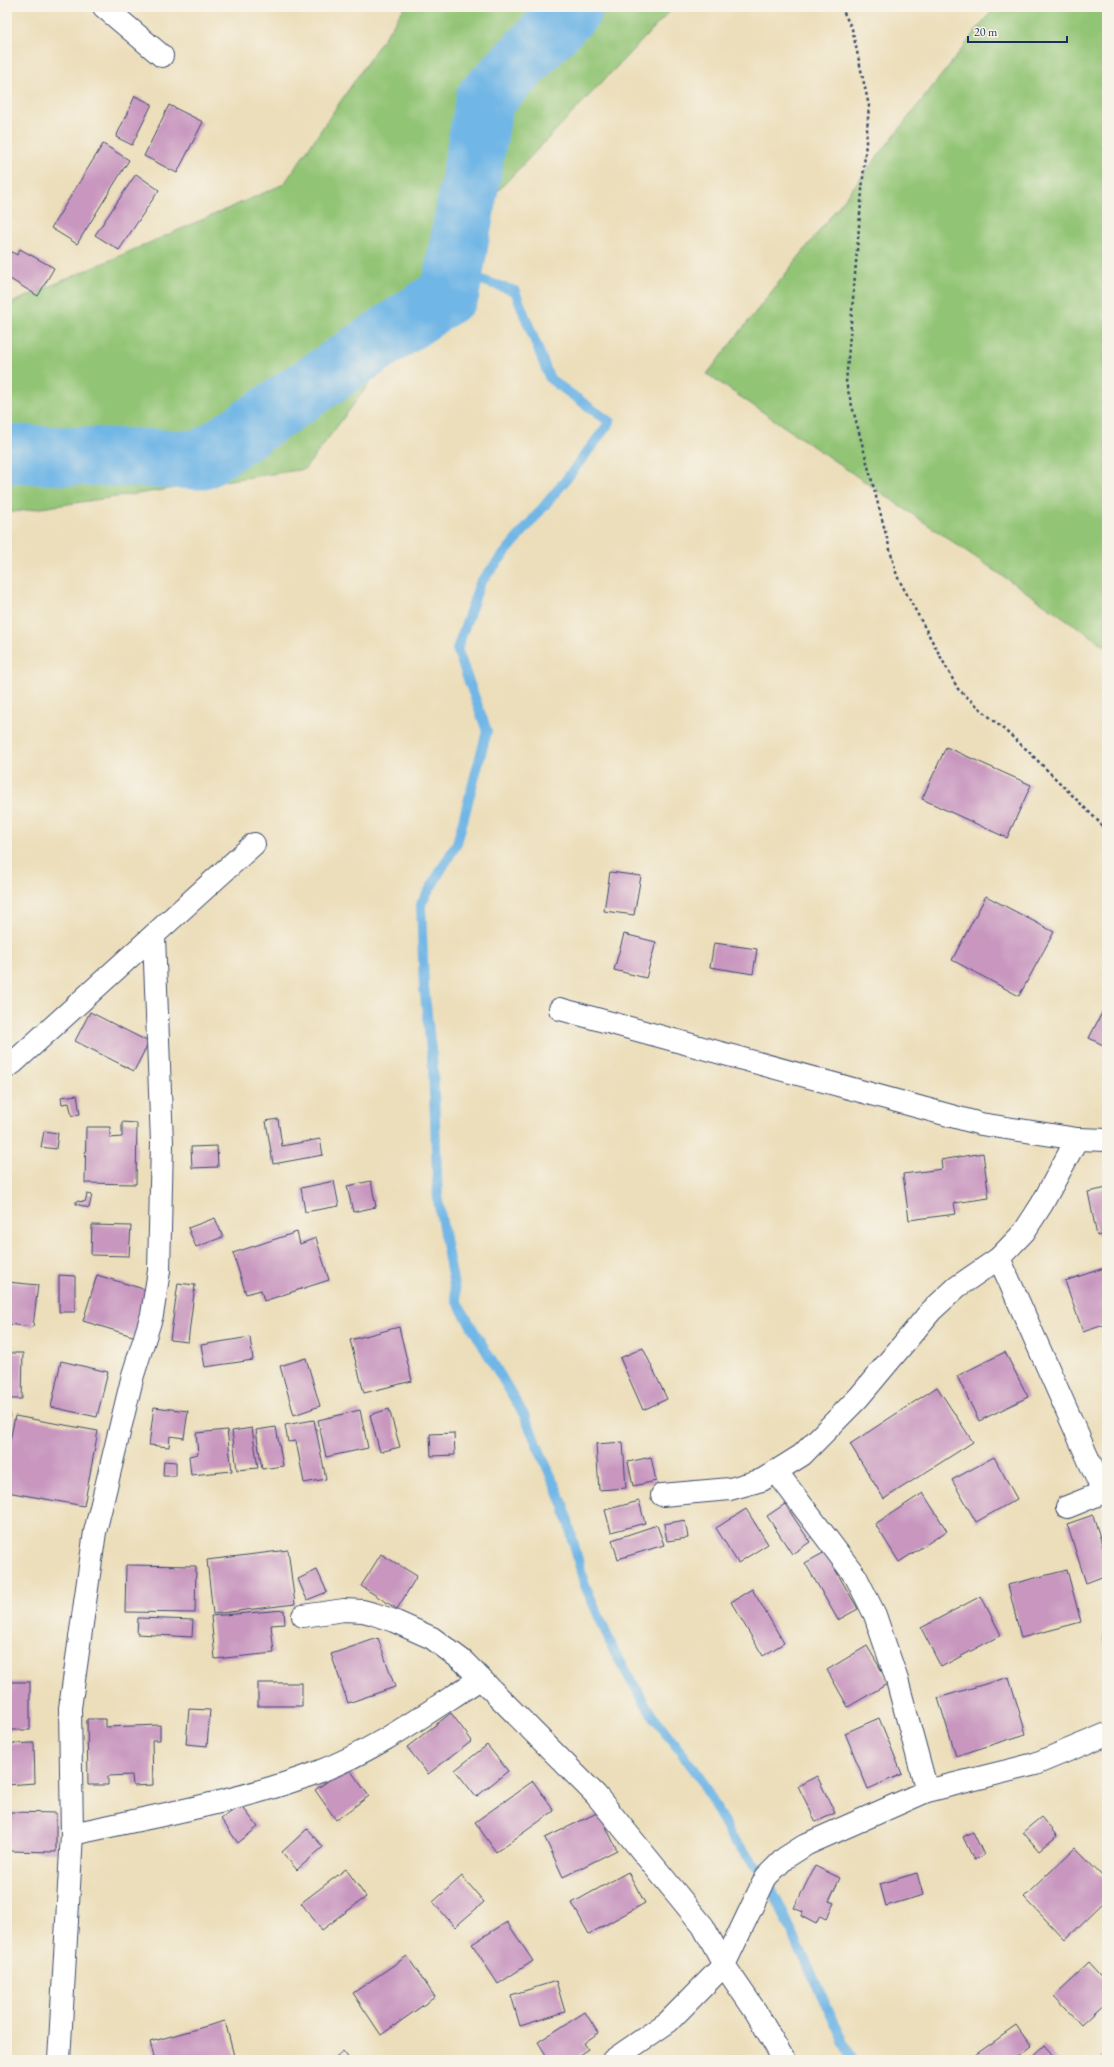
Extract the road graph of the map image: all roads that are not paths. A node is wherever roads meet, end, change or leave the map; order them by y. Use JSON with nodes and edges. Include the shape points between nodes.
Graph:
{"nodes":[{"id":1,"x":104,"y":7,"type":"edge"},
{"id":2,"x":162,"y":56,"type":"dead end"},
{"id":3,"x":254,"y":844,"type":"dead end"},
{"id":4,"x":154,"y":937,"type":"junction"},
{"id":5,"x":560,"y":1009,"type":"dead end"},
{"id":6,"x":7,"y":1067,"type":"edge"},
{"id":7,"x":1077,"y":1139,"type":"junction"},
{"id":8,"x":1107,"y":1140,"type":"edge"},
{"id":9,"x":999,"y":1258,"type":"junction"},
{"id":10,"x":776,"y":1471,"type":"junction"},
{"id":11,"x":1105,"y":1492,"type":"edge"},
{"id":12,"x":662,"y":1495,"type":"dead end"},
{"id":13,"x":1067,"y":1506,"type":"dead end"},
{"id":14,"x":303,"y":1616,"type":"dead end"},
{"id":15,"x":480,"y":1679,"type":"junction"},
{"id":16,"x":1107,"y":1734,"type":"edge"},
{"id":17,"x":927,"y":1792,"type":"junction"},
{"id":18,"x":72,"y":1834,"type":"junction"},
{"id":19,"x":724,"y":1965,"type":"junction"},
{"id":20,"x":60,"y":2060,"type":"edge"},
{"id":21,"x":613,"y":2060,"type":"edge"},
{"id":22,"x":784,"y":2060,"type":"edge"}],
"edges":[{"from":1,"to":2,"type":"street"},
{"from":3,"to":4,"type":"street"},
{"from":4,"to":6,"type":"street"},
{"from":4,"to":18,"type":"street","via":[[162,1143],[158,1271],[152,1315],[133,1375],[94,1540],[70,1708]]},
{"from":5,"to":7,"type":"street","via":[[981,1124]]},
{"from":7,"to":8,"type":"street"},
{"from":7,"to":9,"type":"street","via":[[1024,1232]]},
{"from":9,"to":10,"type":"street","via":[[957,1287],[931,1311],[859,1397],[802,1455]]},
{"from":9,"to":11,"type":"street"},
{"from":10,"to":12,"type":"street","via":[[762,1480],[730,1489]]},
{"from":10,"to":17,"type":"street","via":[[856,1577],[875,1615],[897,1680]]},
{"from":11,"to":13,"type":"street"},
{"from":14,"to":15,"type":"street","via":[[344,1610],[363,1611],[394,1621],[432,1638],[463,1661]]},
{"from":15,"to":18,"type":"street","via":[[369,1749],[319,1772],[271,1788]]},
{"from":15,"to":19,"type":"street","via":[[596,1795],[703,1926]]},
{"from":16,"to":17,"type":"street","via":[[1035,1764]]},
{"from":17,"to":19,"type":"street","via":[[807,1844],[785,1858],[766,1877]]},
{"from":18,"to":20,"type":"street"},
{"from":19,"to":21,"type":"street","via":[[668,2022]]},
{"from":19,"to":22,"type":"street"}]}
